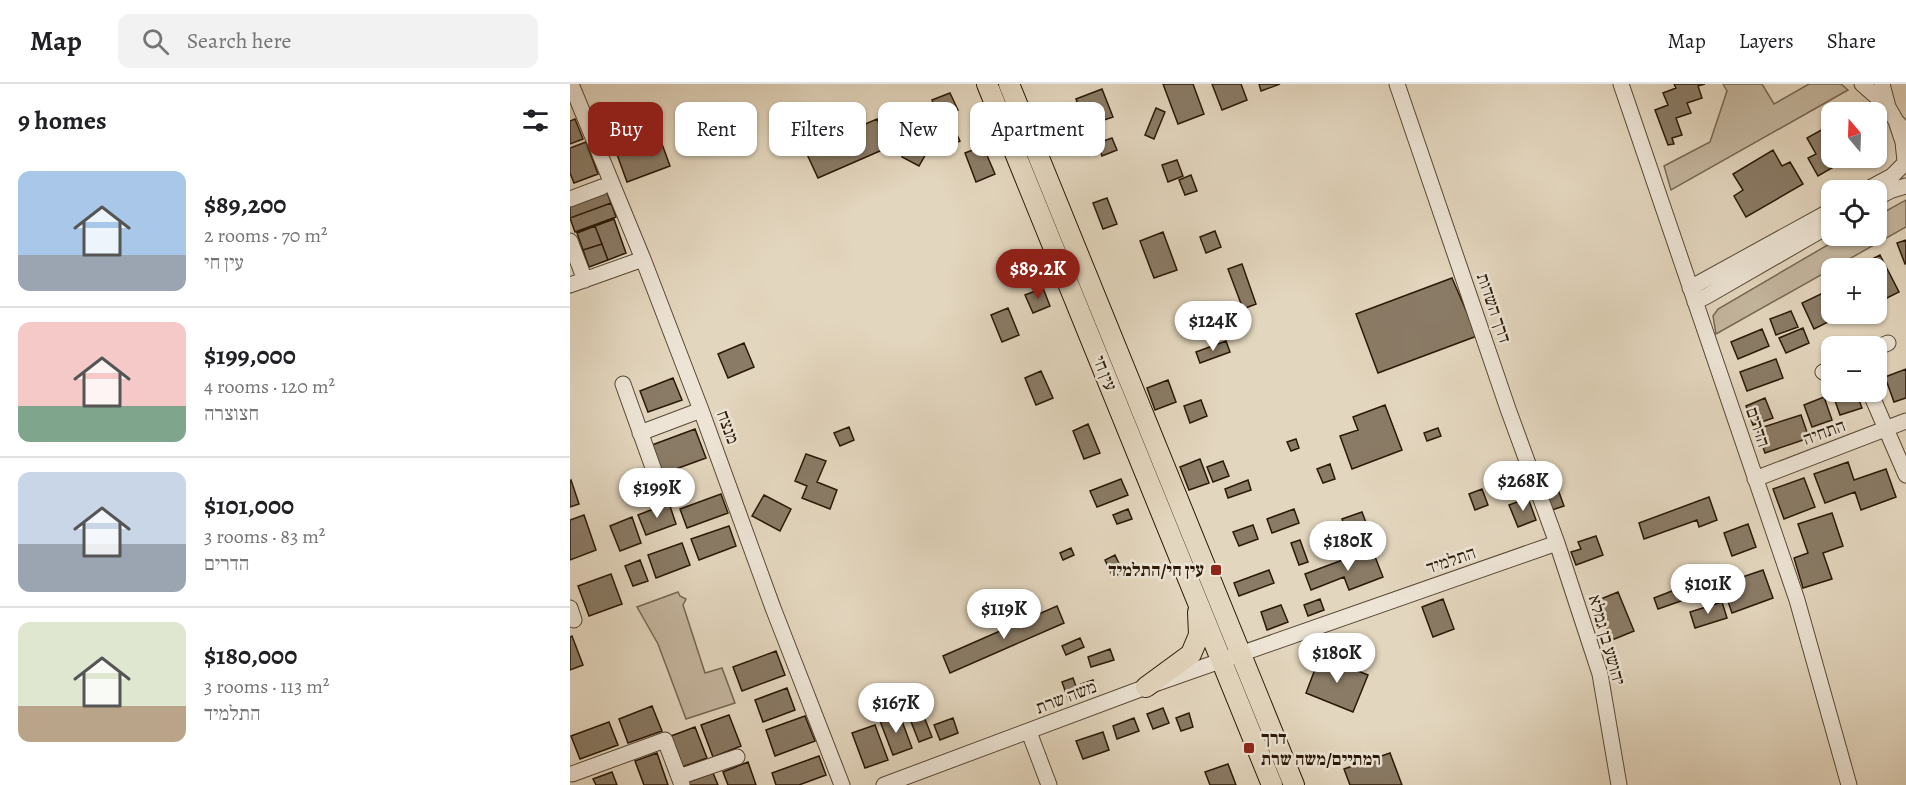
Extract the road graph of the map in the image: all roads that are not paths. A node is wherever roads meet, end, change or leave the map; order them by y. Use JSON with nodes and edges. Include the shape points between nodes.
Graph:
{"nodes":[{"id":1,"x":571,"y":84,"type":"edge"},
{"id":2,"x":987,"y":84,"type":"edge"},
{"id":3,"x":1009,"y":84,"type":"edge"},
{"id":4,"x":1397,"y":84,"type":"edge"},
{"id":5,"x":1621,"y":84,"type":"edge"},
{"id":6,"x":1862,"y":84,"type":"edge"},
{"id":7,"x":1882,"y":84,"type":"edge"},
{"id":8,"x":1888,"y":107,"type":"junction"},
{"id":9,"x":1901,"y":127,"type":"edge"},
{"id":10,"x":1905,"y":165,"type":"edge"},
{"id":11,"x":1885,"y":180,"type":"edge"},
{"id":12,"x":1906,"y":186,"type":"edge"},
{"id":13,"x":602,"y":187,"type":"dead end"},
{"id":14,"x":1887,"y":192,"type":"edge"},
{"id":15,"x":570,"y":199,"type":"edge"},
{"id":16,"x":1821,"y":217,"type":"edge"},
{"id":17,"x":1821,"y":230,"type":"edge"},
{"id":18,"x":570,"y":241,"type":"edge"},
{"id":19,"x":643,"y":259,"type":"junction"},
{"id":20,"x":577,"y":282,"type":"edge"},
{"id":21,"x":1692,"y":295,"type":"junction"},
{"id":22,"x":623,"y":384,"type":"dead end"},
{"id":23,"x":1874,"y":402,"type":"edge"},
{"id":24,"x":701,"y":410,"type":"junction"},
{"id":25,"x":1906,"y":421,"type":"edge"},
{"id":26,"x":1886,"y":430,"type":"junction"},
{"id":27,"x":640,"y":433,"type":"junction"},
{"id":28,"x":1906,"y":475,"type":"edge"},
{"id":29,"x":1755,"y":479,"type":"junction"},
{"id":30,"x":661,"y":490,"type":"dead end"},
{"id":31,"x":1557,"y":543,"type":"junction"},
{"id":32,"x":1197,"y":600,"type":"junction"},
{"id":33,"x":1241,"y":655,"type":"junction"},
{"id":34,"x":1222,"y":661,"type":"junction"},
{"id":35,"x":1146,"y":687,"type":"junction"},
{"id":36,"x":1029,"y":732,"type":"junction"},
{"id":37,"x":736,"y":757,"type":"dead end"},
{"id":38,"x":572,"y":776,"type":"edge"},
{"id":39,"x":927,"y":778,"type":"edge"},
{"id":40,"x":681,"y":781,"type":"edge"},
{"id":41,"x":842,"y":785,"type":"edge"},
{"id":42,"x":884,"y":785,"type":"edge"},
{"id":43,"x":1048,"y":785,"type":"edge"},
{"id":44,"x":1272,"y":785,"type":"edge"},
{"id":45,"x":1294,"y":785,"type":"edge"},
{"id":46,"x":1619,"y":785,"type":"edge"},
{"id":47,"x":1849,"y":785,"type":"edge"}],
"edges":[{"from":1,"to":19,"type":"street","name":"מנצח"},
{"from":2,"to":32,"type":"main road","name":"עין חי"},
{"from":3,"to":33,"type":"main road","name":"עין חי"},
{"from":4,"to":31,"type":"street","name":"דרך השדות"},
{"from":5,"to":21,"type":"street","name":"הדרים"},
{"from":6,"to":8,"type":"street"},
{"from":7,"to":8,"type":"street"},
{"from":8,"to":9,"type":"street"},
{"from":9,"to":10,"type":"street"},
{"from":10,"to":11,"type":"street"},
{"from":12,"to":14,"type":"street"},
{"from":13,"to":15,"type":"street"},
{"from":16,"to":21,"type":"street"},
{"from":17,"to":21,"type":"street","via":[[1707,296]]},
{"from":18,"to":20,"type":"street"},
{"from":19,"to":20,"type":"street"},
{"from":19,"to":24,"type":"street","name":"מנצח"},
{"from":21,"to":29,"type":"street","name":"הדרים"},
{"from":22,"to":27,"type":"street"},
{"from":23,"to":26,"type":"street"},
{"from":24,"to":27,"type":"street"},
{"from":24,"to":41,"type":"street","name":"מנצח"},
{"from":25,"to":26,"type":"street","name":"התחיה"},
{"from":26,"to":28,"type":"street"},
{"from":26,"to":29,"type":"street","name":"התחיה"},
{"from":27,"to":30,"type":"street"},
{"from":29,"to":47,"type":"street","name":"הדרים","via":[[1797,600]]},
{"from":31,"to":33,"type":"street","name":"התלמיד"},
{"from":31,"to":46,"type":"street","name":"יהושע בן גמלא","via":[[1600,674]]},
{"from":32,"to":34,"type":"main road","name":"עין חי"},
{"from":32,"to":35,"type":"main road","via":[[1199,635],[1191,654]]},
{"from":33,"to":34,"type":"street","name":"התלמיד"},
{"from":33,"to":45,"type":"main road","name":"עין חי"},
{"from":34,"to":35,"type":"street","name":"משה שרת"},
{"from":34,"to":44,"type":"main road","name":"עין חי"},
{"from":35,"to":36,"type":"street","name":"משה שרת"},
{"from":36,"to":39,"type":"street","name":"משה שרת"},
{"from":36,"to":43,"type":"street"},
{"from":37,"to":40,"type":"street"},
{"from":38,"to":40,"type":"street","via":[[665,740]]},
{"from":39,"to":42,"type":"street","name":"משה שרת"}]}
